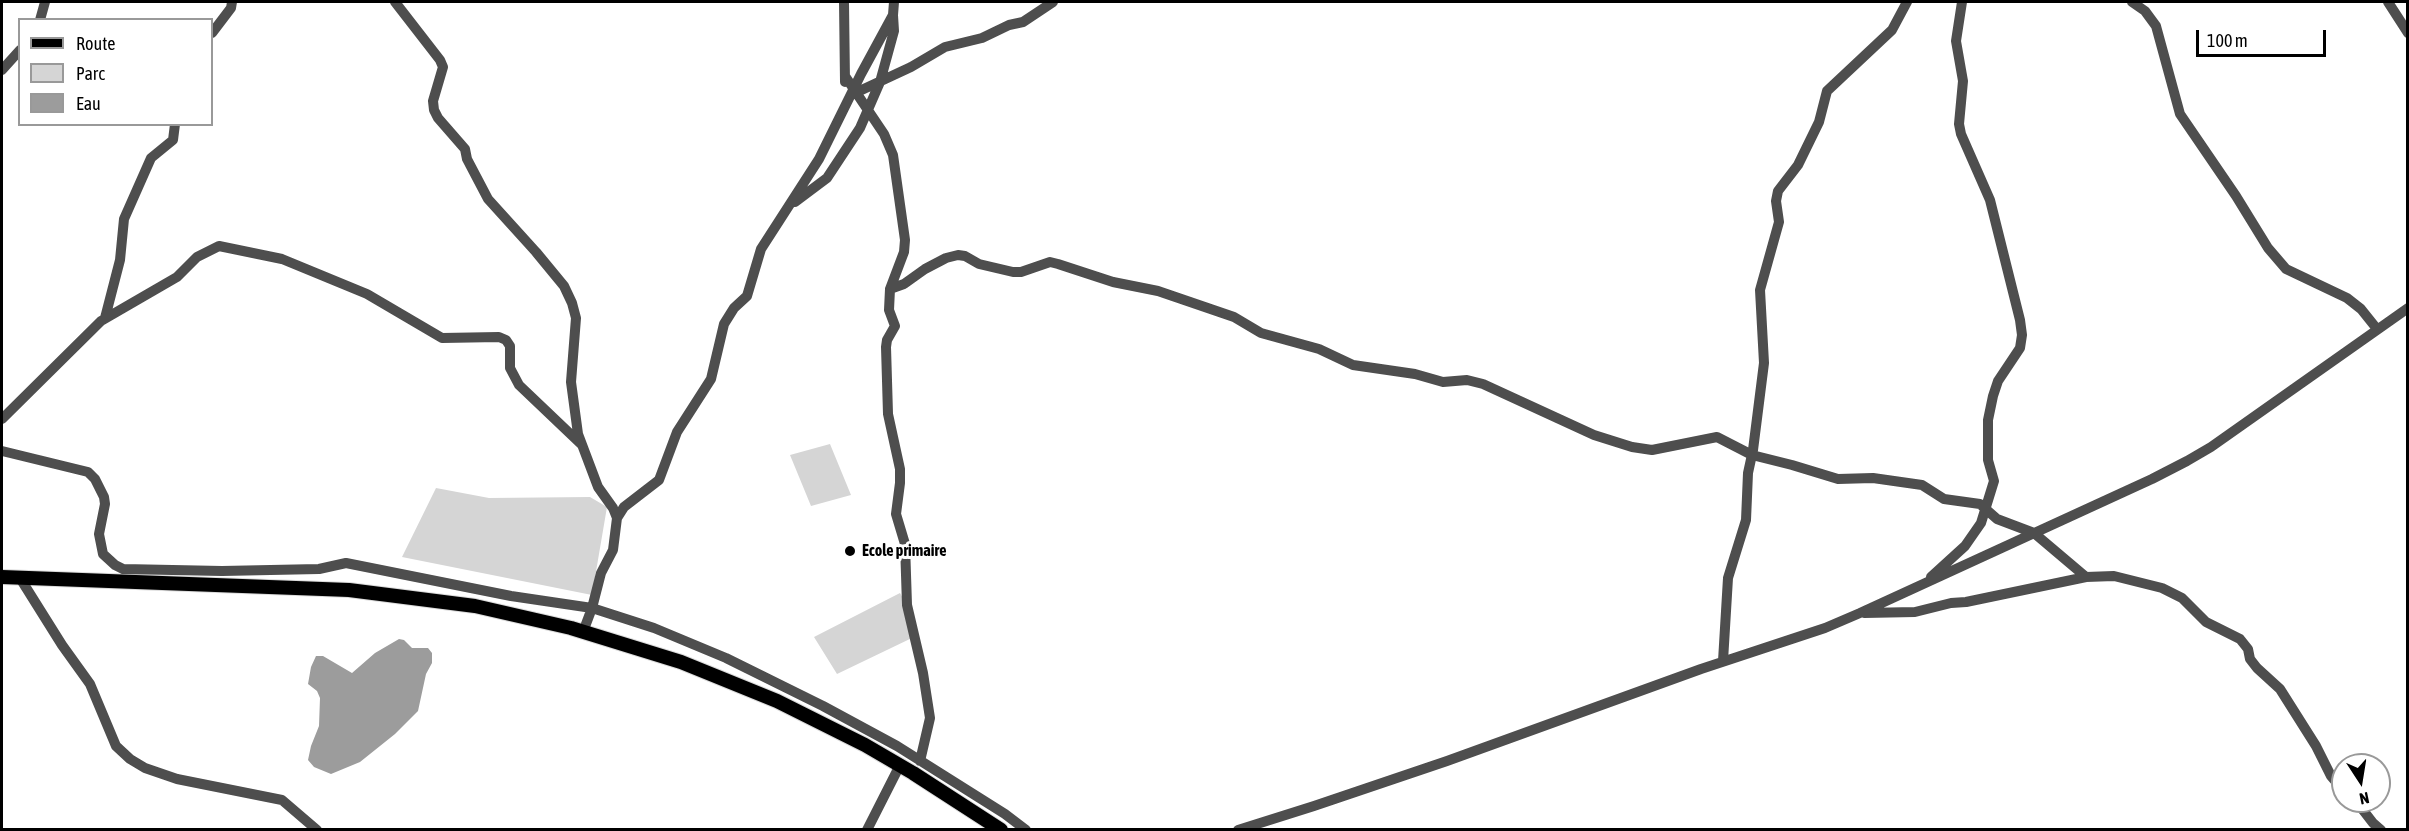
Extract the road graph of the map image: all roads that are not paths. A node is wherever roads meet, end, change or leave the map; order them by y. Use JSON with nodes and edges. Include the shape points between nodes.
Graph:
{"nodes":[{"id":1,"x":45,"y":2,"type":"edge"},
{"id":2,"x":232,"y":2,"type":"edge"},
{"id":3,"x":395,"y":2,"type":"edge"},
{"id":4,"x":844,"y":2,"type":"edge"},
{"id":5,"x":894,"y":2,"type":"edge"},
{"id":6,"x":1053,"y":2,"type":"edge"},
{"id":7,"x":1907,"y":2,"type":"edge"},
{"id":8,"x":1962,"y":2,"type":"edge"},
{"id":9,"x":2132,"y":2,"type":"edge"},
{"id":10,"x":2388,"y":2,"type":"edge"},
{"id":11,"x":893,"y":15,"type":"junction"},
{"id":12,"x":41,"y":18,"type":"edge"},
{"id":13,"x":213,"y":32,"type":"edge"},
{"id":14,"x":2408,"y":33,"type":"edge"},
{"id":15,"x":18,"y":52,"type":"edge"},
{"id":16,"x":2,"y":70,"type":"edge"},
{"id":17,"x":845,"y":76,"type":"junction"},
{"id":18,"x":880,"y":82,"type":"junction"},
{"id":19,"x":854,"y":92,"type":"junction"},
{"id":20,"x":845,"y":106,"type":"junction"},
{"id":21,"x":868,"y":108,"type":"junction"},
{"id":22,"x":175,"y":126,"type":"edge"},
{"id":23,"x":791,"y":205,"type":"junction"},
{"id":24,"x":890,"y":289,"type":"junction"},
{"id":25,"x":2408,"y":308,"type":"edge"},
{"id":26,"x":105,"y":318,"type":"junction"},
{"id":27,"x":2377,"y":329,"type":"junction"},
{"id":28,"x":2,"y":419,"type":"edge"},
{"id":29,"x":582,"y":445,"type":"junction"},
{"id":30,"x":2,"y":452,"type":"edge"},
{"id":31,"x":1752,"y":455,"type":"junction"},
{"id":32,"x":1986,"y":509,"type":"junction"},
{"id":33,"x":617,"y":518,"type":"junction"},
{"id":34,"x":2034,"y":533,"type":"junction"},
{"id":35,"x":2085,"y":577,"type":"junction"},
{"id":36,"x":2,"y":578,"type":"edge"},
{"id":37,"x":20,"y":578,"type":"junction"},
{"id":38,"x":1925,"y":583,"type":"junction"},
{"id":39,"x":592,"y":608,"type":"junction"},
{"id":40,"x":1860,"y":613,"type":"junction"},
{"id":41,"x":583,"y":632,"type":"junction"},
{"id":42,"x":1723,"y":661,"type":"junction"},
{"id":43,"x":920,"y":761,"type":"junction"},
{"id":44,"x":900,"y":765,"type":"junction"},
{"id":45,"x":2331,"y":776,"type":"edge"},
{"id":46,"x":2365,"y":813,"type":"edge"},
{"id":47,"x":317,"y":830,"type":"edge"},
{"id":48,"x":867,"y":830,"type":"edge"},
{"id":49,"x":1001,"y":830,"type":"edge"},
{"id":50,"x":1026,"y":830,"type":"edge"},
{"id":51,"x":1238,"y":830,"type":"edge"},
{"id":52,"x":2381,"y":830,"type":"edge"}],
"edges":[{"from":1,"to":12,"type":"street"},
{"from":2,"to":13,"type":"street"},
{"from":3,"to":29,"type":"street","via":[[443,67],[433,101],[438,118],[465,149],[488,199],[564,286],[572,303],[576,318],[571,382]]},
{"from":4,"to":17,"type":"street"},
{"from":5,"to":11,"type":"street"},
{"from":6,"to":18,"type":"street","via":[[1023,22],[945,47]]},
{"from":7,"to":31,"type":"street","via":[[1892,30],[1827,91],[1819,122],[1798,165],[1778,191],[1779,222],[1760,290],[1764,363]]},
{"from":8,"to":32,"type":"street","via":[[1956,40],[1963,81],[1959,124],[1990,200],[2022,335],[2020,348],[1998,381],[1988,420],[1988,460],[1994,481]]},
{"from":9,"to":27,"type":"street","via":[[2156,26],[2180,114],[2268,248],[2286,269],[2347,298]]},
{"from":10,"to":14,"type":"street"},
{"from":11,"to":18,"type":"street","via":[[894,32]]},
{"from":11,"to":19,"type":"street"},
{"from":15,"to":16,"type":"street"},
{"from":17,"to":19,"type":"street"},
{"from":17,"to":20,"type":"street"},
{"from":18,"to":19,"type":"street"},
{"from":18,"to":21,"type":"street"},
{"from":19,"to":20,"type":"street"},
{"from":19,"to":21,"type":"street"},
{"from":20,"to":23,"type":"street"},
{"from":21,"to":23,"type":"street","via":[[860,128],[827,178]]},
{"from":21,"to":24,"type":"street","via":[[893,155],[905,240]]},
{"from":22,"to":26,"type":"street","via":[[173,140],[151,158],[124,219],[120,260]]},
{"from":23,"to":33,"type":"street","via":[[762,249],[747,296],[724,324],[711,379],[677,432],[659,480],[624,507]]},
{"from":24,"to":31,"type":"street","via":[[958,255],[1013,272],[1050,262],[1158,291],[1353,365],[1443,382],[1467,380],[1483,384],[1594,435],[1632,447],[1652,450],[1717,437]]},
{"from":24,"to":43,"type":"street","via":[[889,310],[895,326],[886,348],[888,414],[900,483],[896,514],[905,544],[907,605],[930,718]]},
{"from":25,"to":27,"type":"street"},
{"from":26,"to":28,"type":"street"},
{"from":26,"to":29,"type":"street","via":[[177,277],[196,257],[219,246],[282,259],[367,294],[442,338],[506,340],[510,346],[510,368],[519,385]]},
{"from":27,"to":34,"type":"street","via":[[2211,447]]},
{"from":29,"to":33,"type":"street","via":[[597,488]]},
{"from":30,"to":39,"type":"street","via":[[88,472],[104,497],[99,534],[103,554],[123,569],[319,569],[346,563]]},
{"from":31,"to":32,"type":"street","via":[[1838,479],[1873,478],[1923,485],[1944,499],[1980,504]]},
{"from":31,"to":42,"type":"street","via":[[1746,520],[1728,578]]},
{"from":32,"to":34,"type":"street","via":[[1997,519]]},
{"from":32,"to":38,"type":"street","via":[[1965,546]]},
{"from":33,"to":39,"type":"street","via":[[613,550],[601,573]]},
{"from":34,"to":35,"type":"street"},
{"from":34,"to":38,"type":"street"},
{"from":35,"to":40,"type":"street","via":[[1915,612]]},
{"from":35,"to":45,"type":"street","via":[[2114,576],[2162,588],[2182,598],[2206,622],[2240,639],[2257,668],[2280,688]]},
{"from":36,"to":37,"type":"main road"},
{"from":37,"to":41,"type":"main road","via":[[349,590],[475,606]]},
{"from":37,"to":47,"type":"street","via":[[90,684],[116,746],[130,759],[177,779],[282,801]]},
{"from":38,"to":40,"type":"street"},
{"from":39,"to":41,"type":"street"},
{"from":39,"to":43,"type":"street","via":[[654,627],[726,658],[823,706]]},
{"from":40,"to":42,"type":"street"},
{"from":41,"to":44,"type":"main road","via":[[681,662],[777,701]]},
{"from":42,"to":51,"type":"street"},
{"from":43,"to":50,"type":"street"},
{"from":44,"to":48,"type":"street"},
{"from":44,"to":49,"type":"main road"},
{"from":46,"to":52,"type":"street"}]}
